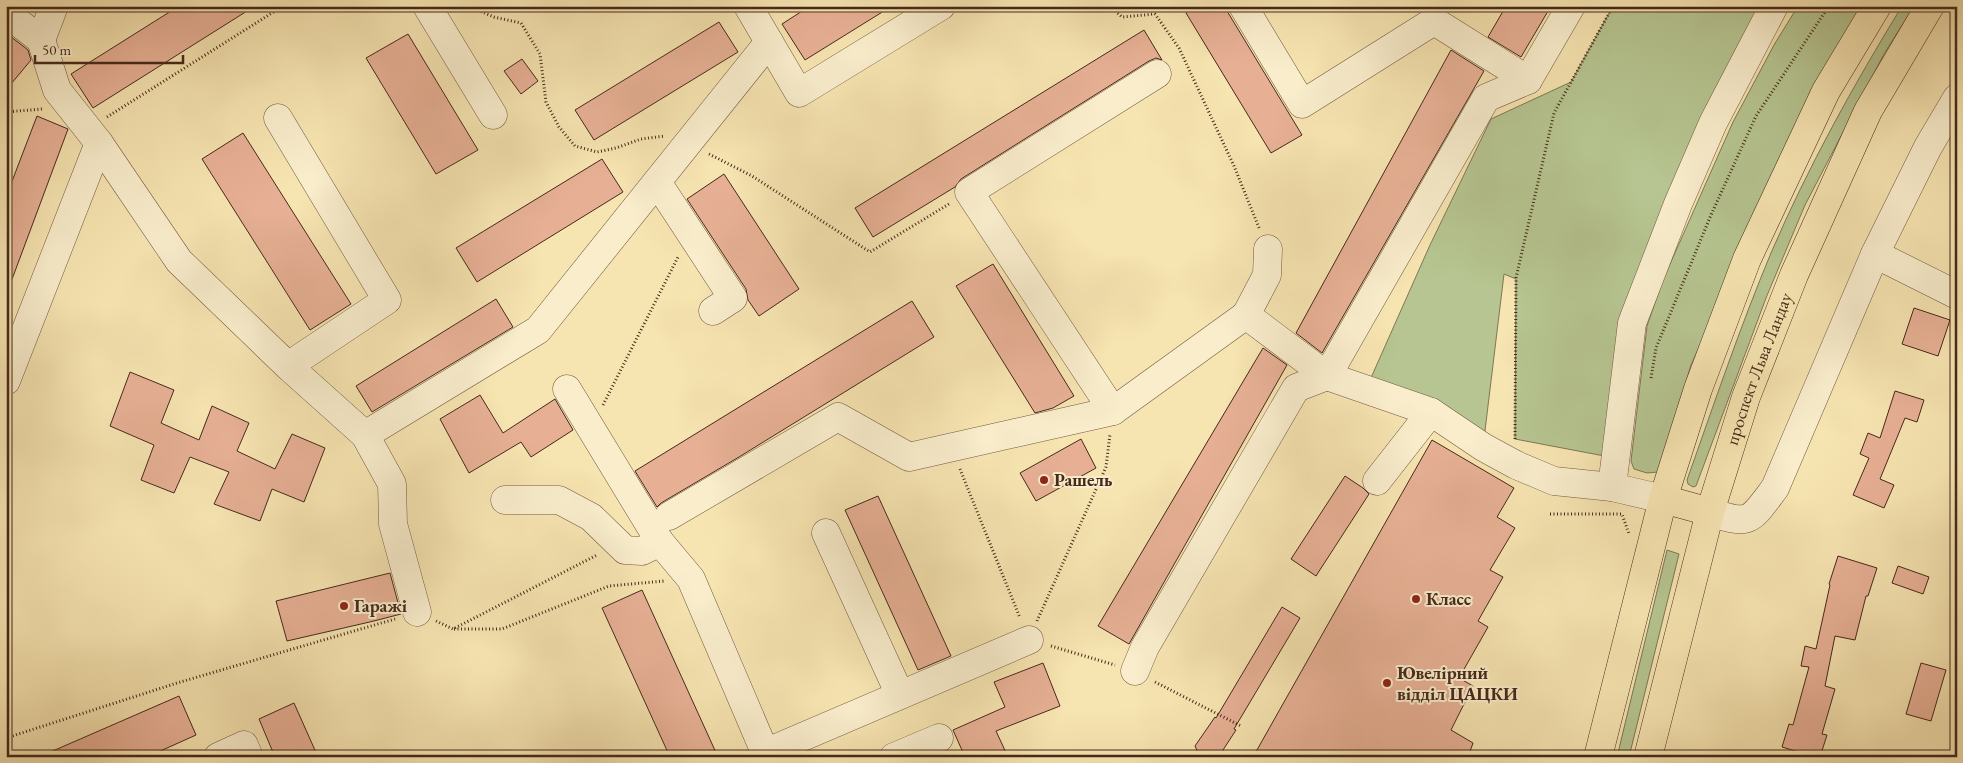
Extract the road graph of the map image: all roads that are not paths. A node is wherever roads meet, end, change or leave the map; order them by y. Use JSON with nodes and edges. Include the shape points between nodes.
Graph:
{"nodes":[{"id":1,"x":54,"y":6,"type":"edge"},
{"id":2,"x":427,"y":6,"type":"edge"},
{"id":3,"x":748,"y":6,"type":"edge"},
{"id":4,"x":941,"y":6,"type":"edge"},
{"id":5,"x":1243,"y":6,"type":"edge"},
{"id":6,"x":1571,"y":6,"type":"edge"},
{"id":7,"x":1774,"y":6,"type":"edge"},
{"id":8,"x":1877,"y":6,"type":"edge"},
{"id":9,"x":1930,"y":6,"type":"edge"},
{"id":10,"x":6,"y":13,"type":"edge"},
{"id":11,"x":41,"y":40,"type":"junction"},
{"id":12,"x":769,"y":42,"type":"junction"},
{"id":13,"x":1156,"y":74,"type":"dead end"},
{"id":14,"x":1528,"y":80,"type":"junction"},
{"id":15,"x":1957,"y":98,"type":"edge"},
{"id":16,"x":493,"y":115,"type":"dead end"},
{"id":17,"x":278,"y":118,"type":"dead end"},
{"id":18,"x":93,"y":136,"type":"junction"},
{"id":19,"x":657,"y":182,"type":"junction"},
{"id":20,"x":1268,"y":249,"type":"road end"},
{"id":21,"x":1875,"y":254,"type":"junction"},
{"id":22,"x":1957,"y":295,"type":"edge"},
{"id":23,"x":713,"y":311,"type":"dead end"},
{"id":24,"x":1246,"y":315,"type":"junction"},
{"id":25,"x":288,"y":366,"type":"junction"},
{"id":26,"x":1327,"y":376,"type":"junction"},
{"id":27,"x":6,"y":381,"type":"edge"},
{"id":28,"x":568,"y":389,"type":"dead end"},
{"id":29,"x":1113,"y":411,"type":"junction"},
{"id":30,"x":1431,"y":412,"type":"junction"},
{"id":31,"x":365,"y":435,"type":"junction"},
{"id":32,"x":1377,"y":481,"type":"dead end"},
{"id":33,"x":1612,"y":488,"type":"junction"},
{"id":34,"x":505,"y":500,"type":"dead end"},
{"id":35,"x":1663,"y":500,"type":"junction"},
{"id":36,"x":1710,"y":512,"type":"junction"},
{"id":37,"x":669,"y":516,"type":"dead end"},
{"id":38,"x":826,"y":533,"type":"dead end"},
{"id":39,"x":660,"y":542,"type":"junction"},
{"id":40,"x":417,"y":612,"type":"road end"},
{"id":41,"x":1029,"y":640,"type":"road end"},
{"id":42,"x":1134,"y":671,"type":"dead end"},
{"id":43,"x":900,"y":695,"type":"junction"},
{"id":44,"x":939,"y":738,"type":"dead end"},
{"id":45,"x":766,"y":755,"type":"edge"},
{"id":46,"x":218,"y":757,"type":"edge"},
{"id":47,"x":249,"y":757,"type":"edge"},
{"id":48,"x":894,"y":757,"type":"edge"},
{"id":49,"x":1598,"y":757,"type":"edge"},
{"id":50,"x":1648,"y":757,"type":"edge"}],
"edges":[{"from":1,"to":11,"type":"street"},
{"from":2,"to":16,"type":"street"},
{"from":3,"to":12,"type":"street"},
{"from":4,"to":12,"type":"street","via":[[800,93]]},
{"from":5,"to":14,"type":"street","via":[[1302,104],[1434,21]]},
{"from":6,"to":14,"type":"street"},
{"from":7,"to":33,"type":"street","via":[[1713,123],[1632,323]]},
{"from":8,"to":35,"type":"main road","via":[[1826,91],[1747,260],[1698,389]]},
{"from":9,"to":36,"type":"main road","name":"проспект Льва Ландау","via":[[1868,111],[1794,275],[1746,397]]},
{"from":10,"to":11,"type":"street"},
{"from":11,"to":18,"type":"street","via":[[58,90]]},
{"from":12,"to":19,"type":"street"},
{"from":13,"to":29,"type":"street","via":[[969,192]]},
{"from":14,"to":26,"type":"street","via":[[1486,98]]},
{"from":15,"to":21,"type":"street","via":[[1928,147]]},
{"from":17,"to":25,"type":"street","via":[[387,300]]},
{"from":18,"to":25,"type":"street","via":[[179,261]]},
{"from":18,"to":27,"type":"street"},
{"from":19,"to":23,"type":"street","via":[[733,298]]},
{"from":19,"to":31,"type":"street","via":[[538,330]]},
{"from":20,"to":24,"type":"street","via":[[1267,275]]},
{"from":21,"to":22,"type":"street"},
{"from":21,"to":36,"type":"street","via":[[1775,488],[1748,519],[1740,521]]},
{"from":24,"to":26,"type":"street"},
{"from":24,"to":29,"type":"street"},
{"from":25,"to":31,"type":"street"},
{"from":26,"to":30,"type":"street"},
{"from":26,"to":42,"type":"street","via":[[1296,388],[1145,646]]},
{"from":28,"to":39,"type":"street"},
{"from":29,"to":37,"type":"street","via":[[909,457],[838,417]]},
{"from":30,"to":32,"type":"street"},
{"from":30,"to":33,"type":"street","via":[[1483,447],[1554,481]]},
{"from":31,"to":40,"type":"street","via":[[392,484],[394,524]]},
{"from":33,"to":35,"type":"street"},
{"from":34,"to":39,"type":"street","via":[[559,500],[591,517],[625,550],[642,551]]},
{"from":35,"to":36,"type":"main road"},
{"from":35,"to":49,"type":"main road"},
{"from":36,"to":50,"type":"main road","name":"проспект Льва Ландау"},
{"from":38,"to":43,"type":"street"},
{"from":39,"to":45,"type":"street","via":[[691,579]]},
{"from":41,"to":43,"type":"street"},
{"from":43,"to":45,"type":"street"},
{"from":44,"to":48,"type":"street"},
{"from":46,"to":47,"type":"street","via":[[244,745]]}]}
